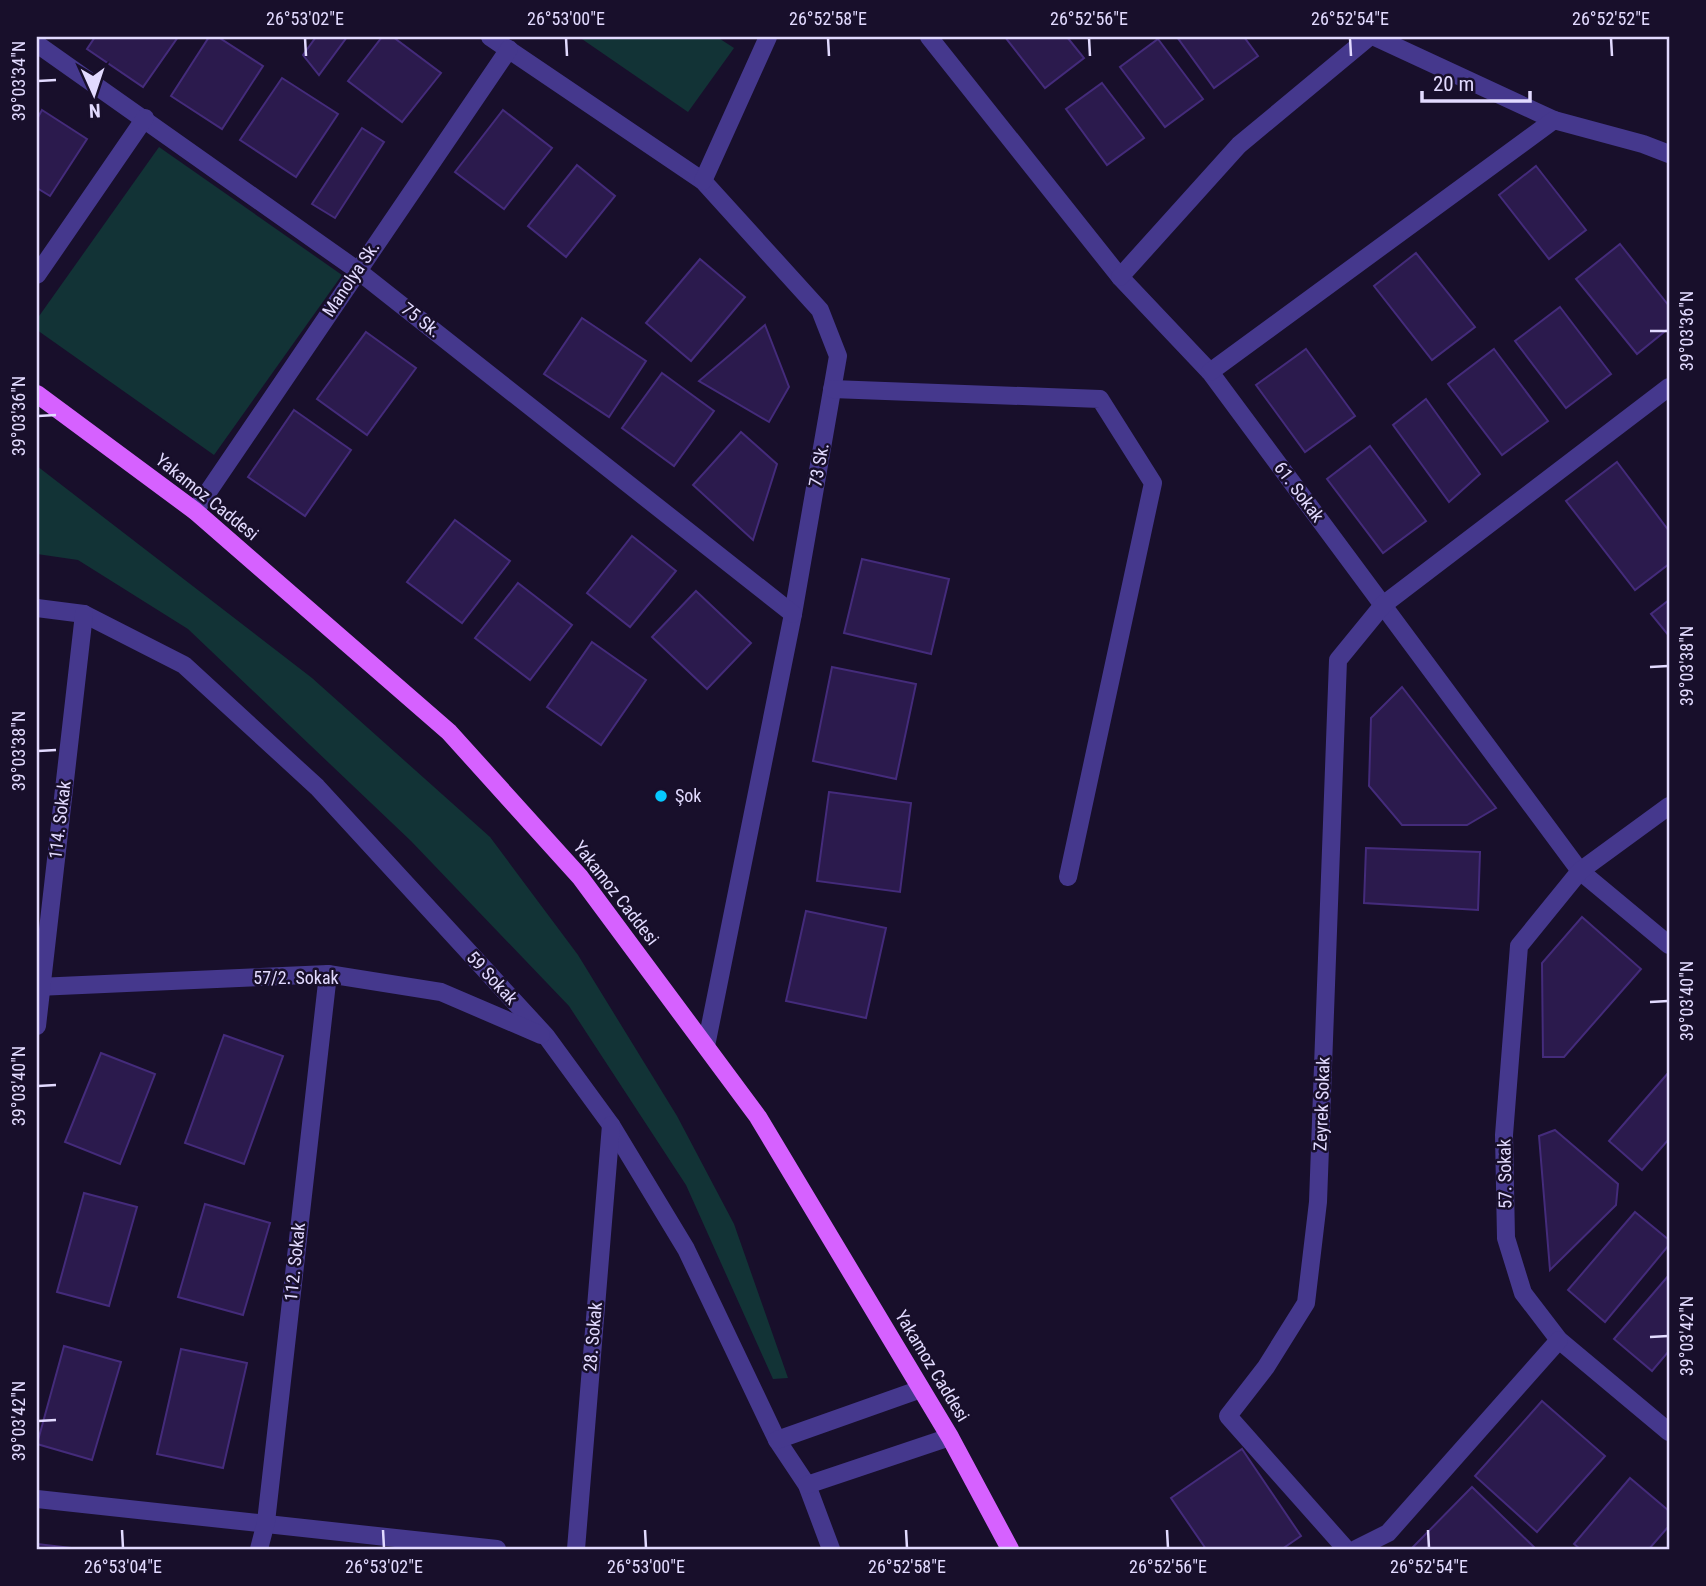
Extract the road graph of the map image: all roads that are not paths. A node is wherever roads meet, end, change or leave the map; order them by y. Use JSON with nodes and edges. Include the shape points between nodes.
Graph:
{"nodes":[{"id":1,"x":490,"y":37,"type":"edge"},
{"id":2,"x":768,"y":37,"type":"edge"},
{"id":3,"x":929,"y":37,"type":"edge"},
{"id":4,"x":1369,"y":37,"type":"edge"},
{"id":5,"x":1375,"y":37,"type":"edge"},
{"id":6,"x":37,"y":44,"type":"edge"},
{"id":7,"x":509,"y":49,"type":"junction"},
{"id":8,"x":145,"y":118,"type":"junction"},
{"id":9,"x":1555,"y":120,"type":"junction"},
{"id":10,"x":1669,"y":155,"type":"edge"},
{"id":11,"x":703,"y":181,"type":"junction"},
{"id":12,"x":357,"y":270,"type":"junction"},
{"id":13,"x":37,"y":275,"type":"edge"},
{"id":14,"x":1120,"y":277,"type":"junction"},
{"id":15,"x":1210,"y":372,"type":"junction"},
{"id":16,"x":1669,"y":387,"type":"edge"},
{"id":17,"x":832,"y":389,"type":"junction"},
{"id":18,"x":37,"y":394,"type":"edge"},
{"id":19,"x":195,"y":511,"type":"junction"},
{"id":20,"x":1383,"y":605,"type":"junction"},
{"id":21,"x":37,"y":608,"type":"edge"},
{"id":22,"x":84,"y":614,"type":"junction"},
{"id":23,"x":793,"y":614,"type":"junction"},
{"id":24,"x":1669,"y":806,"type":"edge"},
{"id":25,"x":1580,"y":871,"type":"junction"},
{"id":26,"x":1069,"y":877,"type":"dead end"},
{"id":27,"x":1669,"y":945,"type":"edge"},
{"id":28,"x":328,"y":974,"type":"junction"},
{"id":29,"x":39,"y":987,"type":"edge"},
{"id":30,"x":37,"y":1026,"type":"edge"},
{"id":31,"x":545,"y":1037,"type":"junction"},
{"id":32,"x":706,"y":1045,"type":"junction"},
{"id":33,"x":611,"y":1125,"type":"junction"},
{"id":34,"x":1559,"y":1340,"type":"junction"},
{"id":35,"x":921,"y":1390,"type":"junction"},
{"id":36,"x":1669,"y":1432,"type":"edge"},
{"id":37,"x":950,"y":1437,"type":"junction"},
{"id":38,"x":777,"y":1440,"type":"junction"},
{"id":39,"x":807,"y":1485,"type":"junction"},
{"id":40,"x":37,"y":1499,"type":"edge"},
{"id":41,"x":266,"y":1522,"type":"junction"},
{"id":42,"x":259,"y":1549,"type":"edge"},
{"id":43,"x":497,"y":1549,"type":"edge"},
{"id":44,"x":576,"y":1549,"type":"edge"},
{"id":45,"x":831,"y":1549,"type":"edge"},
{"id":46,"x":1010,"y":1549,"type":"edge"},
{"id":47,"x":1346,"y":1549,"type":"edge"},
{"id":48,"x":1356,"y":1549,"type":"edge"}],
"edges":[{"from":1,"to":7,"type":"street","name":"73 Sk."},
{"from":2,"to":11,"type":"street"},
{"from":3,"to":14,"type":"street","name":"61. Sokak"},
{"from":4,"to":14,"type":"street","via":[[1239,145]]},
{"from":5,"to":9,"type":"street"},
{"from":6,"to":8,"type":"street","name":"75 Sk."},
{"from":7,"to":11,"type":"street","name":"73 Sk."},
{"from":7,"to":12,"type":"street","name":"Manolya Sk."},
{"from":8,"to":12,"type":"street","name":"75 Sk."},
{"from":8,"to":13,"type":"street"},
{"from":9,"to":10,"type":"street"},
{"from":9,"to":15,"type":"street"},
{"from":11,"to":17,"type":"street","name":"73 Sk.","via":[[820,310],[838,356]]},
{"from":12,"to":19,"type":"street","name":"Manolya Sk."},
{"from":12,"to":23,"type":"street","name":"75 Sk."},
{"from":14,"to":15,"type":"street","name":"61. Sokak"},
{"from":15,"to":20,"type":"street","name":"61. Sokak"},
{"from":16,"to":20,"type":"street"},
{"from":17,"to":23,"type":"street","name":"73 Sk."},
{"from":17,"to":26,"type":"street","via":[[1100,399],[1153,483]]},
{"from":18,"to":19,"type":"main road","name":"Yakamoz Caddesi"},
{"from":19,"to":32,"type":"main road","name":"Yakamoz Caddesi","via":[[449,732],[580,877]]},
{"from":20,"to":25,"type":"street","name":"61. Sokak"},
{"from":20,"to":47,"type":"street","name":"Zeyrek Sokak","via":[[1338,660],[1318,1189],[1306,1303],[1228,1416]]},
{"from":21,"to":22,"type":"street","name":"59 Sokak"},
{"from":22,"to":29,"type":"street","name":"114. Sokak"},
{"from":22,"to":31,"type":"street","name":"59 Sokak","via":[[184,665],[215,693],[317,787]]},
{"from":23,"to":32,"type":"street","name":"73 Sk."},
{"from":24,"to":25,"type":"street","name":"57. Sokak"},
{"from":25,"to":27,"type":"street","name":"61. Sokak"},
{"from":25,"to":34,"type":"street","name":"57. Sokak","via":[[1519,946],[1504,1135],[1506,1238],[1523,1293]]},
{"from":28,"to":29,"type":"street","name":"57/2. Sokak"},
{"from":28,"to":31,"type":"street","name":"57/2. Sokak","via":[[441,992]]},
{"from":28,"to":41,"type":"street","name":"112. Sokak"},
{"from":29,"to":30,"type":"street","name":"114. Sokak"},
{"from":31,"to":33,"type":"street","name":"59 Sokak"},
{"from":32,"to":35,"type":"main road","name":"Yakamoz Caddesi","via":[[765,1129]]},
{"from":33,"to":38,"type":"street","name":"59 Sokak","via":[[686,1249]]},
{"from":33,"to":44,"type":"street","name":"28. Sokak"},
{"from":34,"to":36,"type":"street","name":"57. Sokak"},
{"from":34,"to":48,"type":"street","via":[[1388,1533]]},
{"from":35,"to":37,"type":"main road","name":"Yakamoz Caddesi"},
{"from":35,"to":38,"type":"street"},
{"from":37,"to":39,"type":"street"},
{"from":37,"to":46,"type":"main road","name":"Yakamoz Caddesi"},
{"from":38,"to":39,"type":"street","name":"59 Sokak"},
{"from":39,"to":45,"type":"street","name":"59 Sokak"},
{"from":40,"to":41,"type":"street"},
{"from":41,"to":42,"type":"street","name":"112. Sokak"},
{"from":41,"to":43,"type":"street"}]}
